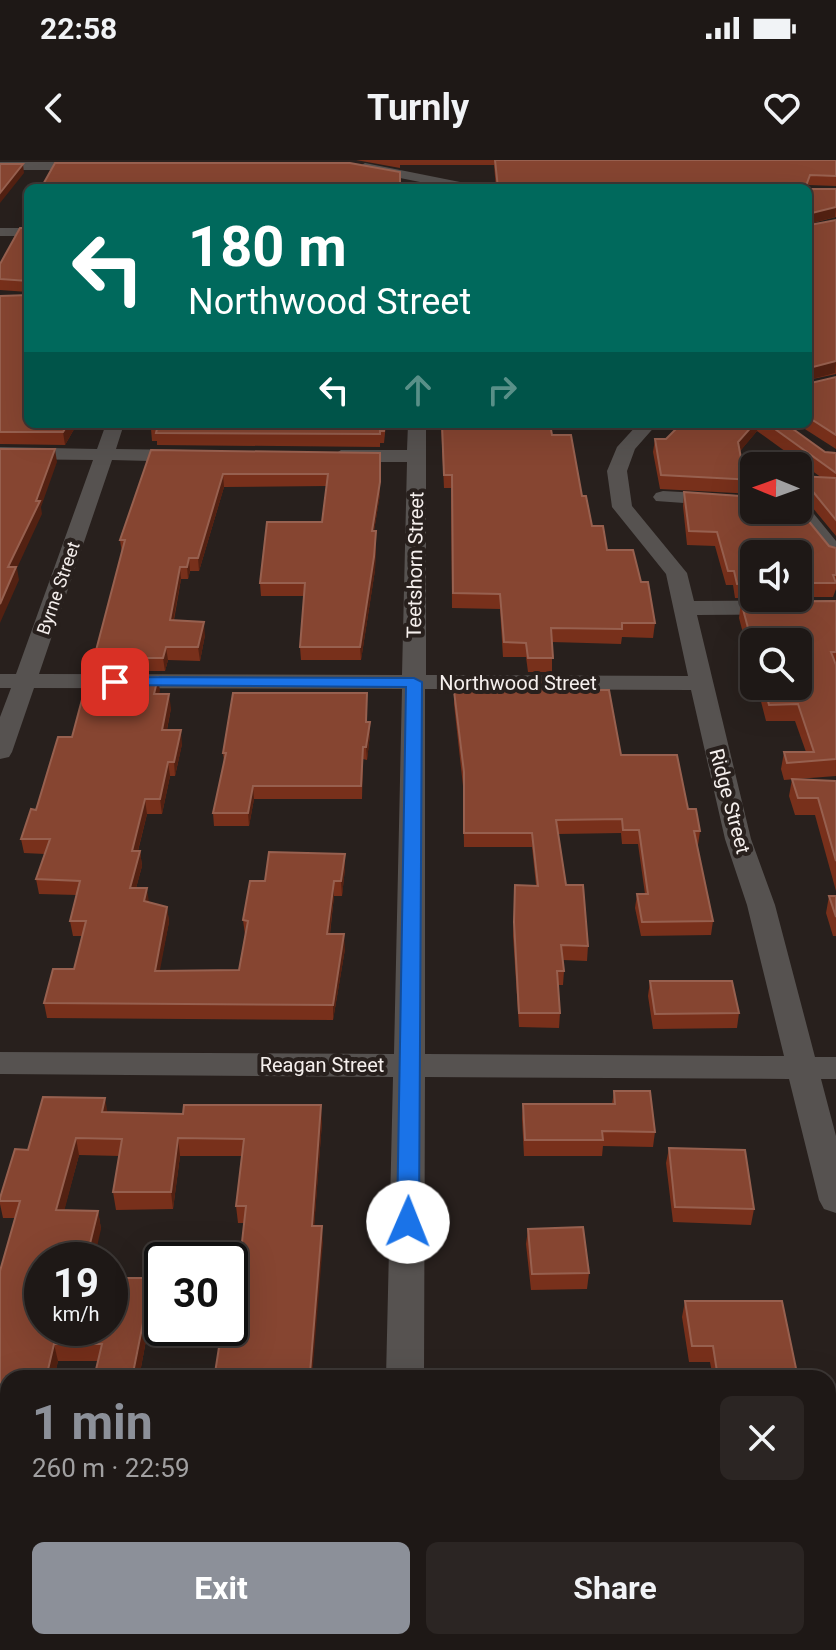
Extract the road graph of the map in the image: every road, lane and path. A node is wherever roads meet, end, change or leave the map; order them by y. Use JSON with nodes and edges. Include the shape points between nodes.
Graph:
{"nodes":[{"id":1,"x":0,"y":166,"type":"edge"},
{"id":2,"x":103,"y":166,"type":"edge"},
{"id":3,"x":351,"y":166,"type":"edge"},
{"id":4,"x":448,"y":184,"type":"edge"},
{"id":5,"x":0,"y":232,"type":"edge"},
{"id":6,"x":24,"y":232,"type":"edge"},
{"id":7,"x":114,"y":428,"type":"edge"},
{"id":8,"x":417,"y":428,"type":"edge"},
{"id":9,"x":644,"y":428,"type":"edge"},
{"id":10,"x":806,"y":442,"type":"edge"},
{"id":11,"x":0,"y":453,"type":"edge"},
{"id":12,"x":104,"y":454,"type":"junction"},
{"id":13,"x":204,"y":456,"type":"edge"},
{"id":14,"x":325,"y":456,"type":"edge"},
{"id":15,"x":417,"y":456,"type":"junction"},
{"id":16,"x":834,"y":459,"type":"edge"},
{"id":17,"x":812,"y":463,"type":"edge"},
{"id":18,"x":663,"y":497,"type":"dead end"},
{"id":19,"x":740,"y":501,"type":"edge"},
{"id":20,"x":812,"y":524,"type":"edge"},
{"id":21,"x":836,"y":554,"type":"edge"},
{"id":22,"x":836,"y":607,"type":"edge"},
{"id":23,"x":684,"y":608,"type":"junction"},
{"id":24,"x":0,"y":681,"type":"edge"},
{"id":25,"x":26,"y":681,"type":"junction"},
{"id":26,"x":414,"y":682,"type":"junction"},
{"id":27,"x":699,"y":683,"type":"junction"},
{"id":28,"x":0,"y":752,"type":"edge"},
{"id":29,"x":0,"y":1063,"type":"edge"},
{"id":30,"x":410,"y":1065,"type":"junction"},
{"id":31,"x":804,"y":1067,"type":"junction"},
{"id":32,"x":836,"y":1068,"type":"edge"},
{"id":33,"x":836,"y":1200,"type":"edge"},
{"id":34,"x":405,"y":1370,"type":"edge"}],
"edges":[{"from":1,"to":2,"type":"street"},
{"from":3,"to":4,"type":"street"},
{"from":5,"to":6,"type":"street"},
{"from":7,"to":12,"type":"street","name":"Byrne Street"},
{"from":8,"to":15,"type":"street","name":"Teetshorn Street"},
{"from":9,"to":23,"type":"street","name":"Ridge Street","via":[[626,447],[617,471],[622,507],[676,573]]},
{"from":10,"to":16,"type":"street"},
{"from":11,"to":12,"type":"street"},
{"from":12,"to":13,"type":"street"},
{"from":12,"to":25,"type":"street","name":"Byrne Street"},
{"from":14,"to":15,"type":"street"},
{"from":15,"to":26,"type":"street","name":"Teetshorn Street"},
{"from":16,"to":17,"type":"street"},
{"from":18,"to":19,"type":"street"},
{"from":20,"to":21,"type":"street"},
{"from":22,"to":23,"type":"street"},
{"from":23,"to":27,"type":"street","name":"Ridge Street"},
{"from":24,"to":25,"type":"street","name":"Northwood Street"},
{"from":25,"to":26,"type":"street","name":"Northwood Street"},
{"from":25,"to":28,"type":"street","name":"Byrne Street"},
{"from":26,"to":27,"type":"street","name":"Northwood Street"},
{"from":26,"to":30,"type":"street","name":"Teetshorn Street"},
{"from":27,"to":31,"type":"street","name":"Ridge Street"},
{"from":29,"to":30,"type":"street","name":"Reagan Street"},
{"from":30,"to":31,"type":"street","name":"Reagan Street"},
{"from":30,"to":34,"type":"street","name":"Teetshorn Street"},
{"from":31,"to":32,"type":"street","name":"Reagan Street"},
{"from":31,"to":33,"type":"street","name":"Ridge Street"}]}
